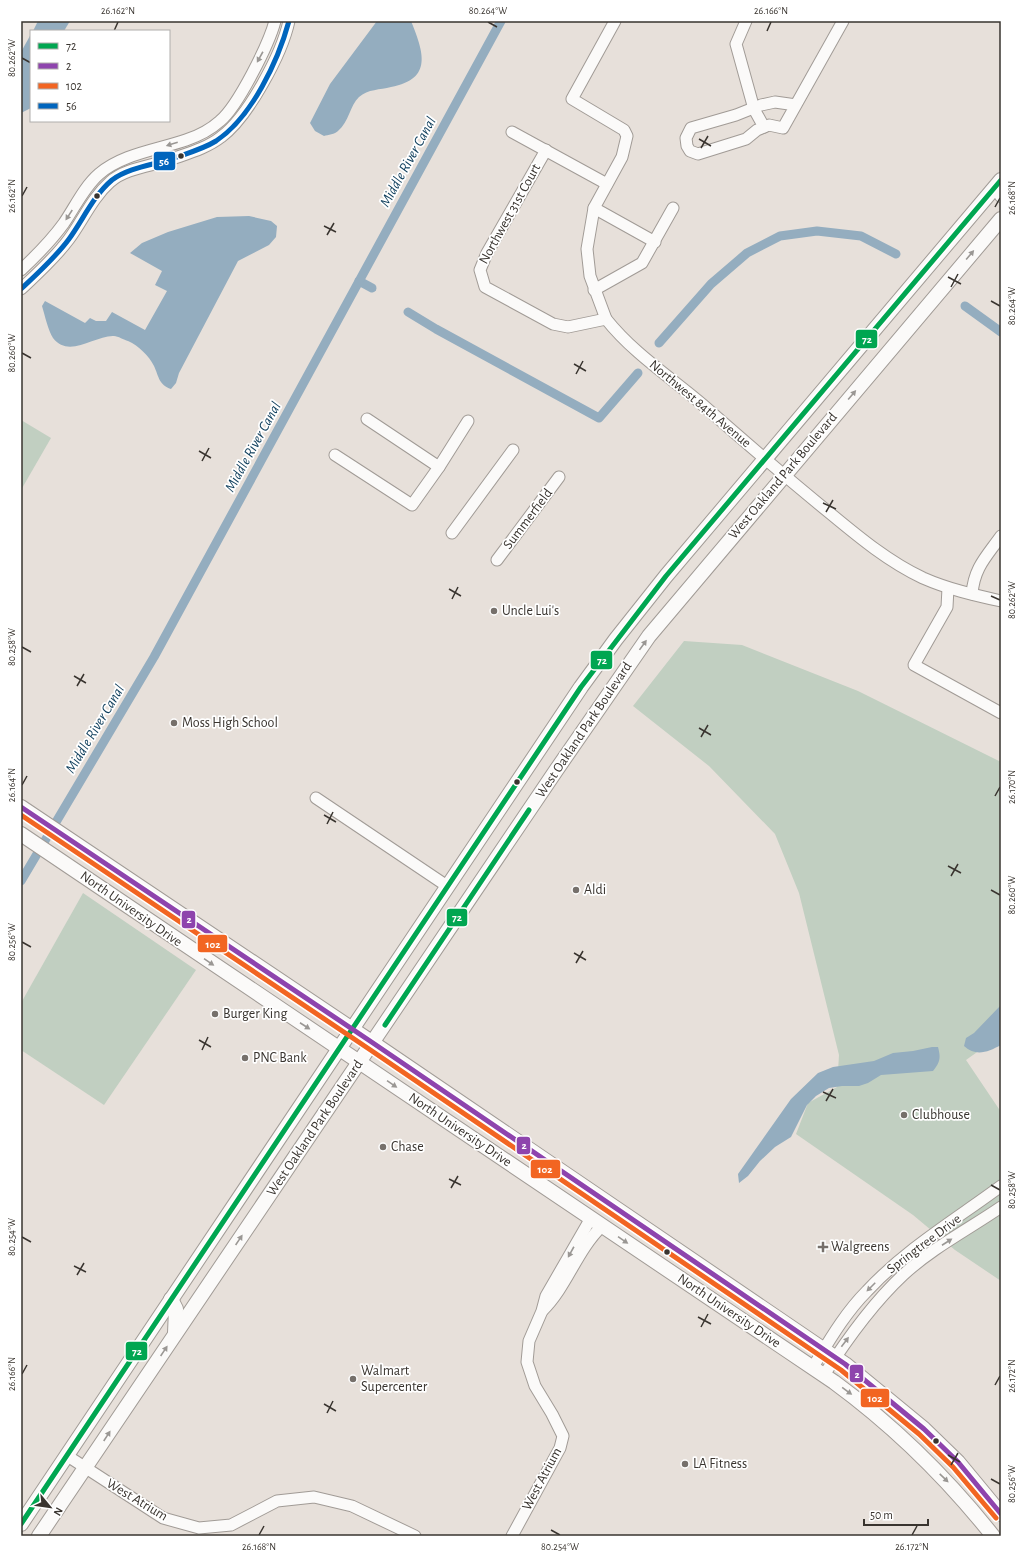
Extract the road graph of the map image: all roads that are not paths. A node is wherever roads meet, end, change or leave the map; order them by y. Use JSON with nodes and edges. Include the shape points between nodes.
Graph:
{"nodes":[{"id":1,"x":275,"y":21,"type":"edge"},
{"id":2,"x":289,"y":21,"type":"edge"},
{"id":3,"x":615,"y":21,"type":"edge"},
{"id":4,"x":746,"y":21,"type":"edge"},
{"id":5,"x":843,"y":21,"type":"edge"},
{"id":6,"x":796,"y":105,"type":"junction"},
{"id":7,"x":754,"y":109,"type":"junction"},
{"id":8,"x":764,"y":127,"type":"junction"},
{"id":9,"x":512,"y":132,"type":"dead end"},
{"id":10,"x":546,"y":150,"type":"junction"},
{"id":11,"x":607,"y":184,"type":"junction"},
{"id":12,"x":999,"y":189,"type":"edge"},
{"id":13,"x":594,"y":208,"type":"junction"},
{"id":14,"x":673,"y":208,"type":"dead end"},
{"id":15,"x":1001,"y":219,"type":"edge"},
{"id":16,"x":655,"y":242,"type":"junction"},
{"id":17,"x":21,"y":270,"type":"edge"},
{"id":18,"x":21,"y":289,"type":"edge"},
{"id":19,"x":594,"y":290,"type":"junction"},
{"id":20,"x":606,"y":319,"type":"junction"},
{"id":21,"x":367,"y":419,"type":"dead end"},
{"id":22,"x":468,"y":421,"type":"dead end"},
{"id":23,"x":513,"y":450,"type":"dead end"},
{"id":24,"x":335,"y":455,"type":"dead end"},
{"id":25,"x":765,"y":459,"type":"junction"},
{"id":26,"x":439,"y":467,"type":"junction"},
{"id":27,"x":783,"y":475,"type":"junction"},
{"id":28,"x":559,"y":477,"type":"dead end"},
{"id":29,"x":452,"y":533,"type":"dead end"},
{"id":30,"x":1001,"y":536,"type":"edge"},
{"id":31,"x":497,"y":560,"type":"dead end"},
{"id":32,"x":948,"y":588,"type":"junction"},
{"id":33,"x":972,"y":594,"type":"junction"},
{"id":34,"x":1001,"y":601,"type":"edge"},
{"id":35,"x":1001,"y":713,"type":"edge"},
{"id":36,"x":316,"y":798,"type":"dead end"},
{"id":37,"x":21,"y":807,"type":"edge"},
{"id":38,"x":23,"y":836,"type":"edge"},
{"id":39,"x":447,"y":886,"type":"junction"},
{"id":40,"x":352,"y":1030,"type":"junction"},
{"id":41,"x":373,"y":1043,"type":"junction"},
{"id":42,"x":339,"y":1049,"type":"junction"},
{"id":43,"x":360,"y":1062,"type":"junction"},
{"id":44,"x":1001,"y":1186,"type":"edge"},
{"id":45,"x":560,"y":1197,"type":"junction"},
{"id":46,"x":607,"y":1203,"type":"junction"},
{"id":47,"x":1001,"y":1207,"type":"edge"},
{"id":48,"x":597,"y":1222,"type":"junction"},
{"id":49,"x":649,"y":1232,"type":"junction"},
{"id":50,"x":171,"y":1299,"type":"junction"},
{"id":51,"x":175,"y":1333,"type":"junction"},
{"id":52,"x":829,"y":1354,"type":"junction"},
{"id":53,"x":818,"y":1371,"type":"junction"},
{"id":54,"x":66,"y":1455,"type":"junction"},
{"id":55,"x":85,"y":1468,"type":"junction"},
{"id":56,"x":1001,"y":1514,"type":"edge"},
{"id":57,"x":21,"y":1524,"type":"edge"},
{"id":58,"x":39,"y":1536,"type":"edge"},
{"id":59,"x":415,"y":1536,"type":"edge"},
{"id":60,"x":512,"y":1536,"type":"edge"},
{"id":61,"x":993,"y":1536,"type":"edge"}],
"edges":[{"from":1,"to":17,"type":"street","one_way":true,"via":[[271,37],[258,62],[221,120],[199,135],[110,166],[89,184],[52,239]]},
{"from":2,"to":18,"type":"street","via":[[278,54],[235,126],[208,146],[111,181],[50,262]]},
{"from":3,"to":11,"type":"street","name":"Northwest 84th Avenue","via":[[572,99],[624,130],[627,136],[622,157]]},
{"from":4,"to":7,"type":"street","via":[[736,44]]},
{"from":5,"to":6,"type":"street"},
{"from":6,"to":7,"type":"street","via":[[775,102]]},
{"from":6,"to":8,"type":"street","via":[[783,128],[769,125]]},
{"from":7,"to":8,"type":"street"},
{"from":7,"to":8,"type":"street","via":[[691,128],[686,138],[687,146],[690,151],[698,154],[746,139]]},
{"from":9,"to":10,"type":"street"},
{"from":10,"to":11,"type":"street"},
{"from":10,"to":20,"type":"street","name":"Northwest 31st Court","via":[[487,253],[480,270],[481,279],[485,287],[554,324],[568,327]]},
{"from":11,"to":13,"type":"street","name":"Northwest 84th Avenue"},
{"from":12,"to":25,"type":"main road","name":"West Oakland Park Boulevard"},
{"from":13,"to":16,"type":"street"},
{"from":13,"to":19,"type":"street","name":"Northwest 84th Avenue","via":[[587,249]]},
{"from":14,"to":16,"type":"street"},
{"from":27,"to":15,"type":"main road","name":"West Oakland Park Boulevard","one_way":true},
{"from":16,"to":19,"type":"street","via":[[642,263]]},
{"from":19,"to":20,"type":"street","name":"Northwest 84th Avenue"},
{"from":20,"to":25,"type":"street","name":"Northwest 84th Avenue","via":[[622,339]]},
{"from":21,"to":26,"type":"street"},
{"from":22,"to":26,"type":"street"},
{"from":23,"to":29,"type":"street"},
{"from":24,"to":26,"type":"street","via":[[412,505]]},
{"from":25,"to":27,"type":"street","name":"Northwest 84th Avenue"},
{"from":25,"to":39,"type":"main road","name":"West Oakland Park Boulevard","via":[[616,639]]},
{"from":27,"to":32,"type":"street","name":"Northwest 84th Avenue","via":[[871,546],[900,566]]},
{"from":41,"to":27,"type":"main road","name":"West Oakland Park Boulevard","one_way":true,"via":[[628,666],[674,606]]},
{"from":28,"to":31,"type":"street","name":"Summerfield"},
{"from":30,"to":33,"type":"street","via":[[977,570],[973,579]]},
{"from":32,"to":33,"type":"street","name":"Northwest 84th Avenue"},
{"from":32,"to":35,"type":"street","via":[[947,606],[914,666]]},
{"from":33,"to":34,"type":"street","name":"Northwest 84th Avenue"},
{"from":36,"to":39,"type":"street"},
{"from":37,"to":40,"type":"main road","name":"North University Drive"},
{"from":38,"to":42,"type":"main road","name":"North University Drive","one_way":true},
{"from":39,"to":40,"type":"main road","name":"West Oakland Park Boulevard"},
{"from":40,"to":41,"type":"main road","name":"North University Drive"},
{"from":40,"to":42,"type":"main road","name":"West Oakland Park Boulevard"},
{"from":41,"to":43,"type":"main road","name":"West Oakland Park Boulevard"},
{"from":41,"to":46,"type":"main road","name":"North University Drive"},
{"from":42,"to":43,"type":"main road","name":"North University Drive"},
{"from":42,"to":50,"type":"main road","name":"West Oakland Park Boulevard"},
{"from":43,"to":45,"type":"main road","name":"North University Drive","one_way":true},
{"from":51,"to":43,"type":"main road","name":"West Oakland Park Boulevard","one_way":true},
{"from":44,"to":52,"type":"street","name":"Springtree Drive","one_way":true,"via":[[920,1243],[891,1267],[846,1316]]},
{"from":45,"to":46,"type":"main road","via":[[586,1203]]},
{"from":45,"to":48,"type":"main road","name":"North University Drive"},
{"from":46,"to":49,"type":"main road","name":"North University Drive"},
{"from":52,"to":47,"type":"street","name":"Springtree Drive","one_way":true,"via":[[904,1274]]},
{"from":48,"to":49,"type":"main road","via":[[606,1215]]},
{"from":48,"to":53,"type":"main road","name":"North University Drive","one_way":true},
{"from":48,"to":60,"type":"street","name":"West Atrium","via":[[546,1296],[529,1341],[527,1362],[535,1386],[563,1436],[560,1448]]},
{"from":49,"to":52,"type":"main road","name":"North University Drive"},
{"from":50,"to":51,"type":"main road","via":[[176,1309]]},
{"from":50,"to":54,"type":"main road","name":"West Oakland Park Boulevard"},
{"from":55,"to":51,"type":"main road","name":"West Oakland Park Boulevard","one_way":true},
{"from":52,"to":53,"type":"street","name":"Springtree Drive"},
{"from":52,"to":56,"type":"main road","name":"North University Drive","via":[[891,1400],[924,1429],[958,1462]]},
{"from":53,"to":61,"type":"main road","name":"North University Drive","one_way":true,"via":[[858,1399],[913,1448],[951,1485]]},
{"from":54,"to":55,"type":"street","name":"West Atrium"},
{"from":54,"to":57,"type":"main road","name":"West Oakland Park Boulevard"},
{"from":55,"to":58,"type":"main road","name":"West Oakland Park Boulevard"},
{"from":55,"to":59,"type":"street","name":"West Atrium","via":[[163,1518],[199,1528],[231,1526],[277,1501],[314,1497],[352,1506]]}]}
